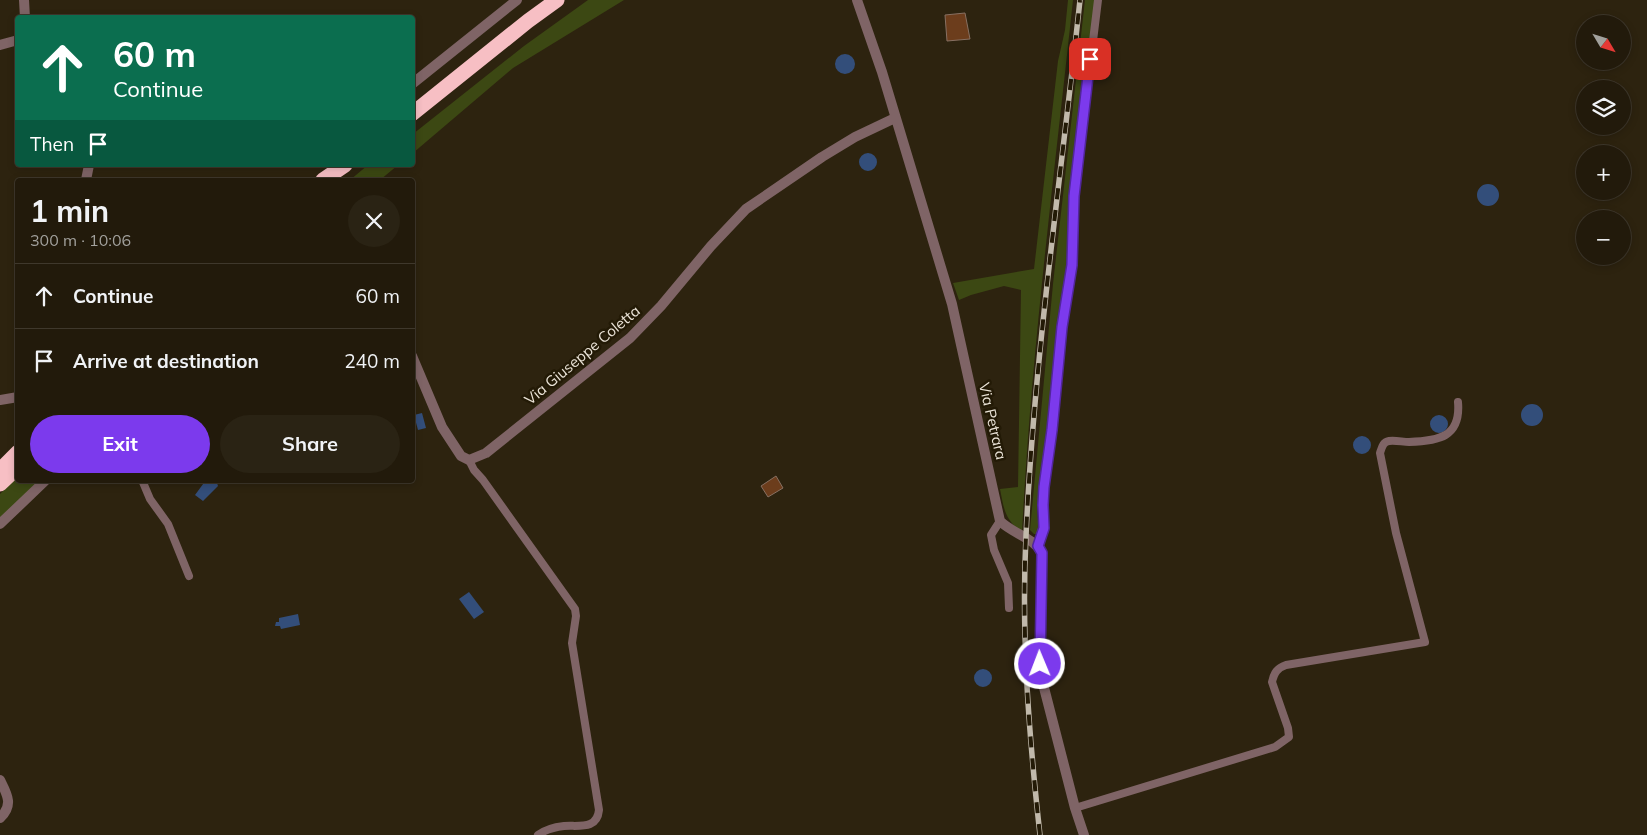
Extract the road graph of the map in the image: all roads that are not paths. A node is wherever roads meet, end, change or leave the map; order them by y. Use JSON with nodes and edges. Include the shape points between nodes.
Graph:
{"nodes":[{"id":1,"x":24,"y":0,"type":"edge"},
{"id":2,"x":517,"y":0,"type":"edge"},
{"id":3,"x":557,"y":0,"type":"edge"},
{"id":4,"x":857,"y":0,"type":"edge"},
{"id":5,"x":1098,"y":0,"type":"edge"},
{"id":6,"x":25,"y":15,"type":"edge"},
{"id":7,"x":15,"y":41,"type":"edge"},
{"id":8,"x":0,"y":45,"type":"edge"},
{"id":9,"x":415,"y":82,"type":"edge"},
{"id":10,"x":415,"y":112,"type":"edge"},
{"id":11,"x":895,"y":118,"type":"junction"},
{"id":12,"x":342,"y":167,"type":"edge"},
{"id":13,"x":353,"y":167,"type":"edge"},
{"id":14,"x":326,"y":178,"type":"edge"},
{"id":15,"x":341,"y":178,"type":"edge"},
{"id":16,"x":415,"y":363,"type":"edge"},
{"id":17,"x":15,"y":398,"type":"edge"},
{"id":18,"x":0,"y":400,"type":"edge"},
{"id":19,"x":1458,"y":402,"type":"dead end"},
{"id":20,"x":15,"y":455,"type":"edge"},
{"id":21,"x":469,"y":460,"type":"junction"},
{"id":22,"x":0,"y":470,"type":"edge"},
{"id":23,"x":15,"y":470,"type":"edge"},
{"id":24,"x":43,"y":483,"type":"edge"},
{"id":25,"x":143,"y":483,"type":"edge"},
{"id":26,"x":0,"y":484,"type":"edge"},
{"id":27,"x":1000,"y":521,"type":"junction"},
{"id":28,"x":0,"y":524,"type":"edge"},
{"id":29,"x":1038,"y":546,"type":"junction"},
{"id":30,"x":189,"y":576,"type":"dead end"},
{"id":31,"x":1009,"y":608,"type":"dead end"},
{"id":32,"x":0,"y":780,"type":"edge"},
{"id":33,"x":1075,"y":808,"type":"junction"},
{"id":34,"x":0,"y":818,"type":"edge"},
{"id":35,"x":538,"y":835,"type":"edge"},
{"id":36,"x":1084,"y":835,"type":"edge"}],
"edges":[{"from":1,"to":6,"type":"street"},
{"from":2,"to":9,"type":"street"},
{"from":3,"to":10,"type":"highway"},
{"from":4,"to":11,"type":"street","name":"Via Petrara"},
{"from":5,"to":29,"type":"lane","via":[[1074,196],[1072,265],[1044,487],[1044,528]]},
{"from":7,"to":8,"type":"street"},
{"from":11,"to":21,"type":"street","name":"Via Giuseppe Coletta","via":[[822,157],[746,209],[630,338],[486,453]]},
{"from":11,"to":27,"type":"street","name":"Via Petrara","via":[[952,304]]},
{"from":12,"to":14,"type":"highway"},
{"from":13,"to":15,"type":"highway"},
{"from":16,"to":21,"type":"street","via":[[442,427],[460,456]]},
{"from":17,"to":18,"type":"street"},
{"from":19,"to":33,"type":"lane","via":[[1459,414],[1447,436],[1409,442],[1388,441],[1382,445],[1380,453],[1396,533],[1425,642],[1279,667],[1272,682],[1288,728],[1288,737],[1283,742]]},
{"from":20,"to":22,"type":"highway"},
{"from":21,"to":35,"type":"lane","via":[[575,609],[572,643],[599,810],[589,825],[553,828]]},
{"from":23,"to":26,"type":"highway"},
{"from":24,"to":28,"type":"street"},
{"from":25,"to":30,"type":"lane","via":[[168,524]]},
{"from":27,"to":29,"type":"street"},
{"from":27,"to":31,"type":"lane","via":[[991,534],[1008,583]]},
{"from":29,"to":33,"type":"street","via":[[1042,553],[1041,676]]},
{"from":32,"to":34,"type":"street","via":[[8,802],[6,812]]},
{"from":33,"to":36,"type":"street"}]}
